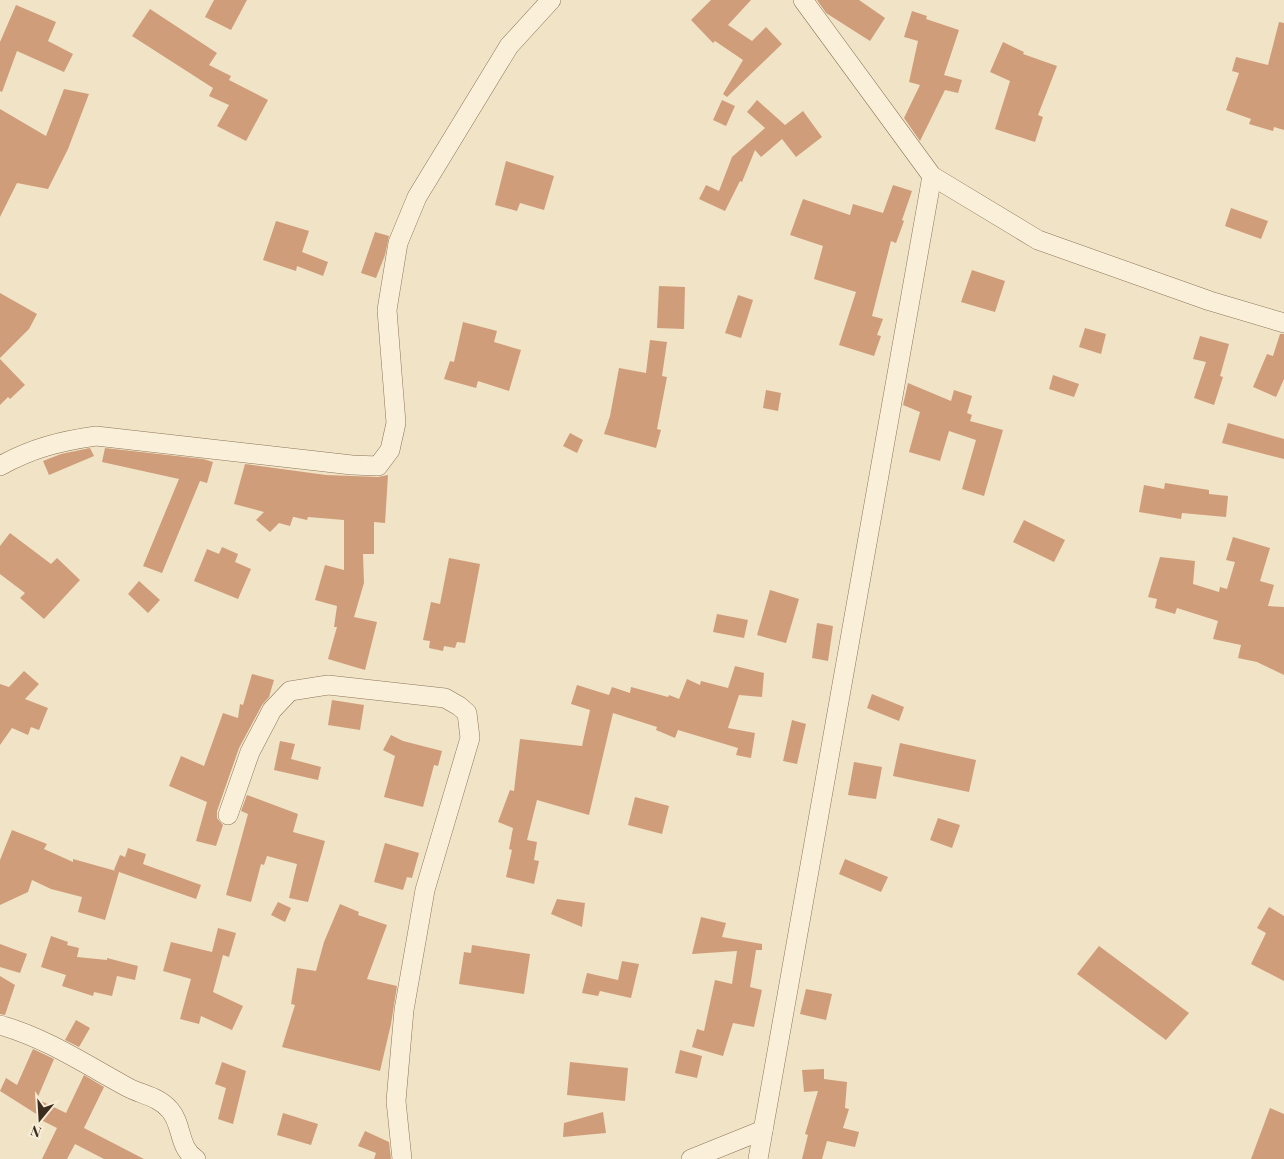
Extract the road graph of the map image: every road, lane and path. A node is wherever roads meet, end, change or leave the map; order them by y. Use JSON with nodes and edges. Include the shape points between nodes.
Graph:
{"nodes":[{"id":1,"x":551,"y":0,"type":"edge"},
{"id":2,"x":803,"y":0,"type":"edge"},
{"id":3,"x":932,"y":176,"type":"junction"},
{"id":4,"x":1284,"y":323,"type":"edge"},
{"id":5,"x":0,"y":466,"type":"edge"},
{"id":6,"x":228,"y":815,"type":"dead end"},
{"id":7,"x":0,"y":1025,"type":"edge"},
{"id":8,"x":763,"y":1130,"type":"junction"},
{"id":9,"x":196,"y":1159,"type":"edge"},
{"id":10,"x":402,"y":1159,"type":"edge"},
{"id":11,"x":691,"y":1159,"type":"edge"},
{"id":12,"x":758,"y":1159,"type":"edge"}],
"edges":[{"from":1,"to":5,"type":"street","via":[[509,46],[417,198],[398,243],[387,310],[396,423],[390,450],[378,466],[96,436],[56,443],[21,454]]},
{"from":2,"to":3,"type":"street"},
{"from":3,"to":4,"type":"street","via":[[1038,240],[1210,301]]},
{"from":3,"to":8,"type":"street"},
{"from":6,"to":10,"type":"street","via":[[250,752],[272,710],[290,691],[328,685],[444,698],[467,713],[470,738],[425,890],[404,1010],[396,1101]]},
{"from":7,"to":9,"type":"street","via":[[50,1043],[129,1088],[156,1098],[171,1110],[184,1148]]},
{"from":8,"to":11,"type":"street"},
{"from":8,"to":12,"type":"street"}]}
